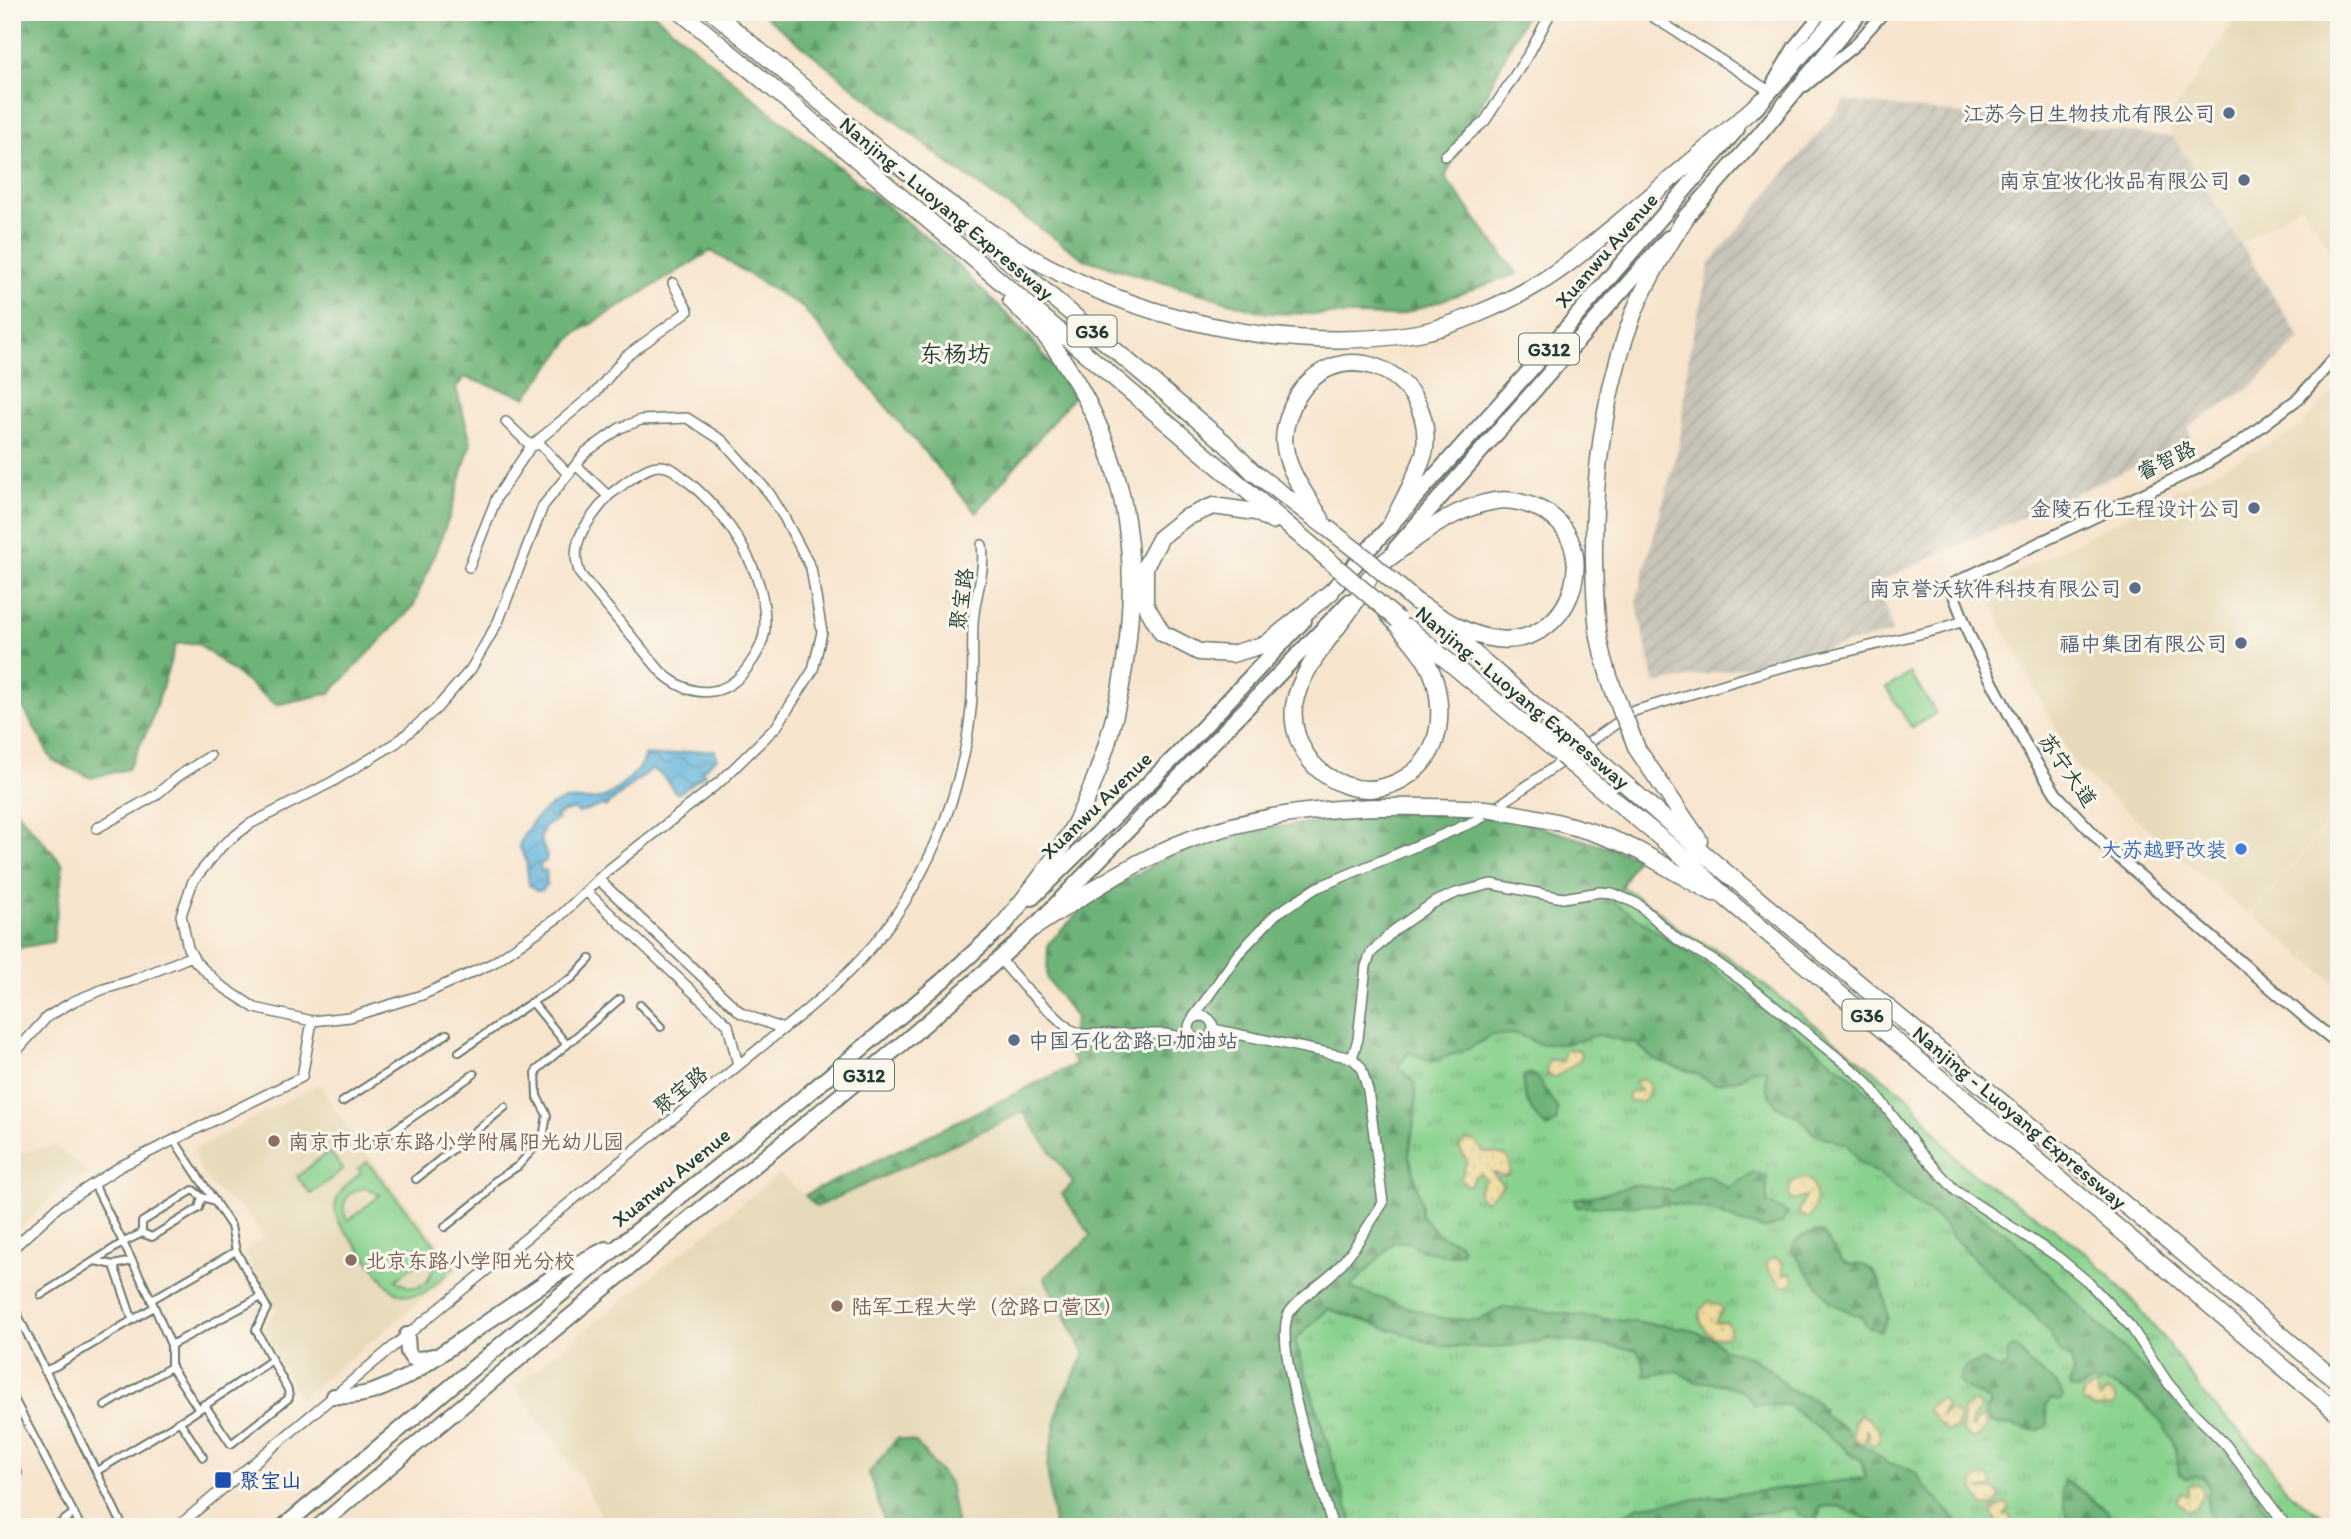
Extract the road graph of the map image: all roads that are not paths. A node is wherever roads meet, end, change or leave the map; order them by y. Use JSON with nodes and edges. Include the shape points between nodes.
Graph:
{"nodes":[{"id":1,"x":681,"y":12,"type":"edge"},
{"id":2,"x":713,"y":12,"type":"edge"},
{"id":3,"x":1551,"y":12,"type":"edge"},
{"id":4,"x":1645,"y":12,"type":"edge"},
{"id":5,"x":1822,"y":12,"type":"edge"},
{"id":6,"x":1840,"y":12,"type":"edge"},
{"id":7,"x":1860,"y":12,"type":"edge"},
{"id":8,"x":1884,"y":12,"type":"edge"},
{"id":9,"x":1765,"y":96,"type":"junction"},
{"id":10,"x":1787,"y":101,"type":"junction"},
{"id":11,"x":858,"y":134,"type":"junction"},
{"id":12,"x":1445,"y":156,"type":"dead end"},
{"id":13,"x":1687,"y":216,"type":"junction"},
{"id":14,"x":935,"y":224,"type":"junction"},
{"id":15,"x":673,"y":283,"type":"dead end"},
{"id":16,"x":2339,"y":353,"type":"edge"},
{"id":17,"x":506,"y":422,"type":"dead end"},
{"id":18,"x":531,"y":446,"type":"junction"},
{"id":19,"x":576,"y":465,"type":"junction"},
{"id":20,"x":568,"y":474,"type":"junction"},
{"id":21,"x":608,"y":496,"type":"junction"},
{"id":22,"x":1326,"y":527,"type":"junction"},
{"id":23,"x":1390,"y":527,"type":"junction"},
{"id":24,"x":1310,"y":544,"type":"junction"},
{"id":25,"x":982,"y":545,"type":"dead end"},
{"id":26,"x":1380,"y":565,"type":"junction"},
{"id":27,"x":469,"y":568,"type":"dead end"},
{"id":28,"x":1369,"y":578,"type":"junction"},
{"id":29,"x":1950,"y":585,"type":"joint"},
{"id":30,"x":1331,"y":592,"type":"junction"},
{"id":31,"x":1415,"y":601,"type":"junction"},
{"id":32,"x":1964,"y":621,"type":"junction"},
{"id":33,"x":1397,"y":622,"type":"junction"},
{"id":34,"x":210,"y":756,"type":"dead end"},
{"id":35,"x":97,"y":828,"type":"dead end"},
{"id":36,"x":1717,"y":865,"type":"junction"},
{"id":37,"x":598,"y":879,"type":"junction"},
{"id":38,"x":586,"y":891,"type":"junction"},
{"id":39,"x":1727,"y":899,"type":"junction"},
{"id":40,"x":1033,"y":928,"type":"junction"},
{"id":41,"x":999,"y":930,"type":"junction"},
{"id":42,"x":192,"y":956,"type":"junction"},
{"id":43,"x":590,"y":959,"type":"dead end"},
{"id":44,"x":1000,"y":959,"type":"junction"},
{"id":45,"x":1206,"y":998,"type":"junction"},
{"id":46,"x":620,"y":999,"type":"dead end"},
{"id":47,"x":532,"y":1002,"type":"junction"},
{"id":48,"x":640,"y":1005,"type":"dead end"},
{"id":49,"x":1191,"y":1020,"type":"junction"},
{"id":50,"x":312,"y":1021,"type":"junction"},
{"id":51,"x":1212,"y":1025,"type":"junction"},
{"id":52,"x":661,"y":1027,"type":"dead end"},
{"id":53,"x":783,"y":1029,"type":"junction"},
{"id":54,"x":447,"y":1034,"type":"dead end"},
{"id":55,"x":1165,"y":1034,"type":"junction"},
{"id":56,"x":1197,"y":1040,"type":"junction"},
{"id":57,"x":2339,"y":1044,"type":"edge"},
{"id":58,"x":567,"y":1045,"type":"junction"},
{"id":59,"x":459,"y":1052,"type":"dead end"},
{"id":60,"x":12,"y":1056,"type":"edge"},
{"id":61,"x":1352,"y":1058,"type":"junction"},
{"id":62,"x":738,"y":1065,"type":"junction"},
{"id":63,"x":474,"y":1074,"type":"dead end"},
{"id":64,"x":342,"y":1102,"type":"dead end"},
{"id":65,"x":505,"y":1107,"type":"dead end"},
{"id":66,"x":174,"y":1140,"type":"junction"},
{"id":67,"x":377,"y":1142,"type":"dead end"},
{"id":68,"x":416,"y":1179,"type":"dead end"},
{"id":69,"x":94,"y":1184,"type":"junction"},
{"id":70,"x":202,"y":1197,"type":"junction"},
{"id":71,"x":215,"y":1201,"type":"junction"},
{"id":72,"x":445,"y":1227,"type":"dead end"},
{"id":73,"x":142,"y":1233,"type":"junction"},
{"id":74,"x":632,"y":1235,"type":"junction"},
{"id":75,"x":124,"y":1242,"type":"junction"},
{"id":76,"x":12,"y":1249,"type":"edge"},
{"id":77,"x":236,"y":1251,"type":"junction"},
{"id":78,"x":95,"y":1261,"type":"junction"},
{"id":79,"x":132,"y":1261,"type":"junction"},
{"id":80,"x":114,"y":1265,"type":"junction"},
{"id":81,"x":41,"y":1295,"type":"dead end"},
{"id":82,"x":261,"y":1297,"type":"junction"},
{"id":83,"x":12,"y":1302,"type":"edge"},
{"id":84,"x":153,"y":1303,"type":"junction"},
{"id":85,"x":132,"y":1318,"type":"junction"},
{"id":86,"x":407,"y":1335,"type":"junction"},
{"id":87,"x":171,"y":1345,"type":"junction"},
{"id":88,"x":441,"y":1354,"type":"junction"},
{"id":89,"x":272,"y":1360,"type":"junction"},
{"id":90,"x":171,"y":1367,"type":"junction"},
{"id":91,"x":44,"y":1371,"type":"junction"},
{"id":92,"x":2339,"y":1383,"type":"edge"},
{"id":93,"x":12,"y":1395,"type":"edge"},
{"id":94,"x":334,"y":1396,"type":"junction"},
{"id":95,"x":14,"y":1405,"type":"edge"},
{"id":96,"x":105,"y":1406,"type":"dead end"},
{"id":97,"x":201,"y":1406,"type":"junction"},
{"id":98,"x":2339,"y":1414,"type":"edge"},
{"id":99,"x":180,"y":1422,"type":"junction"},
{"id":100,"x":202,"y":1458,"type":"dead end"},
{"id":101,"x":97,"y":1471,"type":"junction"},
{"id":102,"x":18,"y":1473,"type":"dead end"},
{"id":103,"x":12,"y":1479,"type":"edge"},
{"id":104,"x":74,"y":1513,"type":"junction"},
{"id":105,"x":55,"y":1527,"type":"edge"},
{"id":106,"x":80,"y":1527,"type":"edge"},
{"id":107,"x":122,"y":1527,"type":"edge"},
{"id":108,"x":177,"y":1527,"type":"edge"},
{"id":109,"x":283,"y":1527,"type":"edge"},
{"id":110,"x":318,"y":1527,"type":"edge"},
{"id":111,"x":1333,"y":1527,"type":"edge"},
{"id":112,"x":2287,"y":1527,"type":"edge"}],
"edges":[{"from":1,"to":14,"type":"highway","name":"Nanjing - Luoyang Expressway","number":"G36"},
{"from":2,"to":11,"type":"highway","name":"Nanjing - Luoyang Expressway","number":"G36"},
{"from":3,"to":12,"type":"street","via":[[1485,121]]},
{"from":4,"to":9,"type":"street"},
{"from":5,"to":9,"type":"street","via":[[1794,46]]},
{"from":6,"to":9,"type":"highway","name":"Xuanwu Avenue","number":"G312"},
{"from":7,"to":10,"type":"highway","name":"Xuanwu Avenue","number":"G312"},
{"from":8,"to":10,"type":"street","via":[[1855,45]]},
{"from":9,"to":11,"type":"highway","via":[[1672,179],[1537,285],[1466,318],[1420,333],[1330,341],[1166,315],[1098,292],[1017,249]]},
{"from":9,"to":23,"type":"highway","name":"Xuanwu Avenue","number":"G312"},
{"from":10,"to":13,"type":"highway","name":"Xuanwu Avenue","number":"G312"},
{"from":11,"to":22,"type":"highway","name":"Nanjing - Luoyang Expressway","number":"G36","via":[[1224,442],[1252,471]]},
{"from":13,"to":26,"type":"highway","name":"Xuanwu Avenue","number":"G312"},
{"from":13,"to":36,"type":"highway","via":[[1634,312],[1613,373],[1600,453],[1594,581],[1598,628],[1611,686],[1637,749]]},
{"from":14,"to":24,"type":"highway","name":"Nanjing - Luoyang Expressway","number":"G36"},
{"from":14,"to":41,"type":"highway","via":[[1053,345],[1084,397],[1108,451],[1120,487],[1128,542],[1130,609],[1124,672],[1094,781],[1050,866]]},
{"from":15,"to":18,"type":"street","via":[[688,311],[625,357],[596,392]]},
{"from":16,"to":29,"type":"street","name":"睿智路","via":[[2299,398],[2238,444],[2196,469]]},
{"from":17,"to":18,"type":"street"},
{"from":18,"to":20,"type":"street","via":[[540,443]]},
{"from":18,"to":27,"type":"street","via":[[497,497]]},
{"from":19,"to":20,"type":"street"},
{"from":19,"to":21,"type":"street"},
{"from":19,"to":37,"type":"street","via":[[586,452],[620,428],[640,420],[687,418],[723,441],[769,494],[811,568],[822,632],[813,670],[777,726],[722,780]]},
{"from":20,"to":42,"type":"street","via":[[542,506],[498,622],[471,669],[436,709],[396,743],[250,824],[222,846],[193,881],[181,915]]},
{"from":21,"to":21,"type":"street","via":[[576,545],[580,574],[674,684],[706,693],[730,686],[757,654],[765,626],[752,567],[727,522],[671,467],[656,466]]},
{"from":22,"to":23,"type":"highway","via":[[1293,475],[1284,447],[1286,419],[1298,393],[1318,374],[1342,363],[1363,362],[1402,381],[1419,404],[1426,426],[1425,452]]},
{"from":22,"to":31,"type":"highway","name":"Nanjing - Luoyang Expressway","number":"G36","bridge":true},
{"from":23,"to":30,"type":"highway","name":"Xuanwu Avenue","number":"G312"},
{"from":24,"to":30,"type":"highway","via":[[1256,512],[1213,506],[1185,517],[1161,537],[1145,567],[1145,604],[1163,633],[1199,652],[1232,654],[1266,644]]},
{"from":24,"to":33,"type":"highway","name":"Nanjing - Luoyang Expressway","number":"G36","bridge":true},
{"from":25,"to":53,"type":"street","name":"聚宝路","via":[[971,709],[947,817],[917,882],[892,920],[863,957]]},
{"from":26,"to":28,"type":"highway","name":"Xuanwu Avenue","number":"G312"},
{"from":26,"to":31,"type":"highway","via":[[1450,516],[1498,500],[1543,510],[1568,536],[1576,561],[1571,596],[1550,624],[1521,639],[1495,639],[1474,632]]},
{"from":28,"to":33,"type":"highway","via":[[1324,643],[1294,705],[1295,732],[1313,765],[1355,789],[1394,784],[1414,772],[1436,740],[1439,700],[1431,671]]},
{"from":28,"to":40,"type":"highway","name":"Xuanwu Avenue","number":"G312"},
{"from":29,"to":32,"type":"street","name":"苏宁大道"},
{"from":30,"to":41,"type":"highway","name":"Xuanwu Avenue","number":"G312","via":[[1176,756]]},
{"from":31,"to":36,"type":"highway","name":"Nanjing - Luoyang Expressway","number":"G36"},
{"from":32,"to":45,"type":"street","via":[[1771,670],[1634,711],[1478,820],[1316,888],[1276,914],[1246,944]]},
{"from":32,"to":57,"type":"street","name":"苏宁大道","via":[[2029,751],[2074,815],[2135,873]]},
{"from":33,"to":39,"type":"highway","name":"Nanjing - Luoyang Expressway","number":"G36","via":[[1692,864]]},
{"from":34,"to":35,"type":"street","via":[[156,795]]},
{"from":36,"to":92,"type":"highway","name":"Nanjing - Luoyang Expressway","number":"G36"},
{"from":37,"to":38,"type":"street"},
{"from":37,"to":53,"type":"street","via":[[741,1013]]},
{"from":38,"to":50,"type":"street","via":[[493,963],[422,995],[350,1017]]},
{"from":38,"to":62,"type":"street","via":[[729,1025]]},
{"from":39,"to":40,"type":"highway","via":[[1638,851],[1552,820],[1493,810],[1368,807],[1292,814],[1190,839]]},
{"from":39,"to":98,"type":"highway","name":"Nanjing - Luoyang Expressway","number":"G36"},
{"from":40,"to":44,"type":"highway","name":"Xuanwu Avenue","number":"G312"},
{"from":41,"to":74,"type":"highway","name":"Xuanwu Avenue","number":"G312"},
{"from":42,"to":50,"type":"street","via":[[220,985],[255,1008]]},
{"from":42,"to":60,"type":"street","via":[[74,1001],[47,1017]]},
{"from":43,"to":47,"type":"street","via":[[572,978]]},
{"from":44,"to":55,"type":"street","via":[[1069,1029],[1082,1034]]},
{"from":44,"to":110,"type":"highway","name":"Xuanwu Avenue","number":"G312"},
{"from":45,"to":49,"type":"street"},
{"from":45,"to":51,"type":"street"},
{"from":46,"to":58,"type":"street"},
{"from":47,"to":58,"type":"street"},
{"from":47,"to":59,"type":"street"},
{"from":48,"to":52,"type":"street"},
{"from":49,"to":51,"type":"street","via":[[1203,1015]]},
{"from":49,"to":55,"type":"street"},
{"from":49,"to":56,"type":"street","via":[[1189,1032]]},
{"from":50,"to":66,"type":"street","via":[[302,1077]]},
{"from":51,"to":56,"type":"street","via":[[1208,1038]]},
{"from":51,"to":61,"type":"street"},
{"from":53,"to":62,"type":"street","name":"聚宝路"},
{"from":54,"to":64,"type":"street"},
{"from":55,"to":56,"type":"street"},
{"from":58,"to":72,"type":"street","via":[[536,1072],[537,1096],[547,1115],[543,1138],[518,1166]]},
{"from":61,"to":111,"type":"street","via":[[1361,1067],[1368,1090],[1383,1203],[1335,1271],[1290,1311],[1284,1336],[1297,1410]]},
{"from":61,"to":112,"type":"street","via":[[1371,953],[1433,903],[1491,884],[1563,898],[1612,893],[1638,904],[1678,940],[1747,984],[1865,1080],[1956,1191],[2087,1281],[2131,1327],[2168,1382],[2226,1445]]},
{"from":62,"to":86,"type":"street","name":"聚宝路"},
{"from":63,"to":67,"type":"street"},
{"from":65,"to":68,"type":"street"},
{"from":66,"to":69,"type":"street"},
{"from":66,"to":71,"type":"street"},
{"from":69,"to":75,"type":"street"},
{"from":69,"to":76,"type":"street","via":[[59,1206]]},
{"from":70,"to":71,"type":"street"},
{"from":70,"to":73,"type":"street","via":[[199,1208],[152,1237]]},
{"from":70,"to":73,"type":"street","via":[[193,1190],[142,1222]]},
{"from":71,"to":77,"type":"street","via":[[231,1226]]},
{"from":73,"to":75,"type":"street"},
{"from":74,"to":88,"type":"highway","via":[[557,1274]]},
{"from":74,"to":109,"type":"highway","name":"Xuanwu Avenue","number":"G312"},
{"from":75,"to":78,"type":"street"},
{"from":75,"to":79,"type":"street"},
{"from":77,"to":82,"type":"street"},
{"from":77,"to":84,"type":"street"},
{"from":78,"to":80,"type":"street"},
{"from":78,"to":81,"type":"street"},
{"from":79,"to":80,"type":"street"},
{"from":79,"to":84,"type":"street"},
{"from":80,"to":85,"type":"street"},
{"from":82,"to":87,"type":"street"},
{"from":82,"to":89,"type":"street","via":[[267,1308],[256,1330]]},
{"from":83,"to":91,"type":"street"},
{"from":84,"to":85,"type":"street"},
{"from":84,"to":87,"type":"street"},
{"from":85,"to":91,"type":"street"},
{"from":86,"to":88,"type":"highway","via":[[412,1358]]},
{"from":86,"to":94,"type":"street","name":"聚宝路"},
{"from":87,"to":90,"type":"street"},
{"from":88,"to":94,"type":"highway","via":[[384,1389],[356,1397]]},
{"from":89,"to":97,"type":"street"},
{"from":89,"to":97,"type":"street","via":[[289,1398],[231,1444]]},
{"from":90,"to":96,"type":"street"},
{"from":90,"to":97,"type":"street"},
{"from":91,"to":101,"type":"street"},
{"from":93,"to":95,"type":"street"},
{"from":94,"to":108,"type":"street","name":"聚宝路"},
{"from":95,"to":104,"type":"street"},
{"from":97,"to":99,"type":"street"},
{"from":99,"to":100,"type":"street"},
{"from":99,"to":101,"type":"street"},
{"from":101,"to":107,"type":"street"},
{"from":102,"to":103,"type":"street"},
{"from":104,"to":105,"type":"street"},
{"from":104,"to":106,"type":"street"}]}
